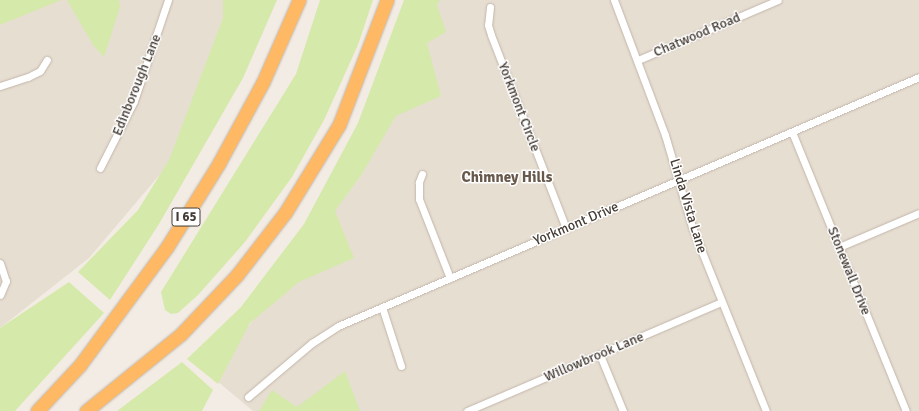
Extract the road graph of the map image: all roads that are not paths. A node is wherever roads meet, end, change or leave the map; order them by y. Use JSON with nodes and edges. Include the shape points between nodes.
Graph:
{"nodes":[{"id":1,"x":168,"y":0,"type":"edge"},
{"id":2,"x":299,"y":0,"type":"edge"},
{"id":3,"x":387,"y":0,"type":"edge"},
{"id":4,"x":614,"y":0,"type":"edge"},
{"id":5,"x":778,"y":0,"type":"edge"},
{"id":6,"x":490,"y":7,"type":"dead end"},
{"id":7,"x":47,"y":60,"type":"dead end"},
{"id":8,"x":638,"y":60,"type":"junction"},
{"id":9,"x":919,"y":77,"type":"edge"},
{"id":10,"x":0,"y":86,"type":"edge"},
{"id":11,"x":792,"y":132,"type":"junction"},
{"id":12,"x":100,"y":168,"type":"dead end"},
{"id":13,"x":422,"y":174,"type":"dead end"},
{"id":14,"x":678,"y":179,"type":"junction"},
{"id":15,"x":919,"y":213,"type":"edge"},
{"id":16,"x":566,"y":228,"type":"junction"},
{"id":17,"x":839,"y":247,"type":"junction"},
{"id":18,"x":0,"y":263,"type":"edge"},
{"id":19,"x":450,"y":278,"type":"junction"},
{"id":20,"x":0,"y":295,"type":"edge"},
{"id":21,"x":721,"y":302,"type":"junction"},
{"id":22,"x":382,"y":307,"type":"junction"},
{"id":23,"x":600,"y":355,"type":"junction"},
{"id":24,"x":401,"y":366,"type":"dead end"},
{"id":25,"x":248,"y":397,"type":"dead end"},
{"id":26,"x":37,"y":411,"type":"edge"},
{"id":27,"x":86,"y":411,"type":"edge"},
{"id":28,"x":466,"y":411,"type":"edge"},
{"id":29,"x":622,"y":411,"type":"edge"},
{"id":30,"x":766,"y":411,"type":"edge"},
{"id":31,"x":906,"y":411,"type":"edge"}],
"edges":[{"from":1,"to":12,"type":"street","name":"Edinborough Lane","via":[[134,101]]},
{"from":2,"to":26,"type":"highway","number":"I 65","via":[[263,82],[219,163],[167,247],[80,365]]},
{"from":3,"to":27,"type":"highway","via":[[339,125],[285,213],[238,275],[181,334]]},
{"from":4,"to":8,"type":"street","name":"Linda Vista Lane"},
{"from":5,"to":8,"type":"street","name":"Chatwood Road"},
{"from":6,"to":16,"type":"street","name":"Yorkmont Circle","via":[[488,25],[491,35]]},
{"from":7,"to":10,"type":"street","via":[[40,71],[28,78]]},
{"from":8,"to":14,"type":"street","name":"Linda Vista Lane"},
{"from":9,"to":11,"type":"street","name":"Yorkmont Drive"},
{"from":11,"to":14,"type":"street","name":"Yorkmont Drive"},
{"from":11,"to":17,"type":"street","name":"Stonewall Drive"},
{"from":13,"to":19,"type":"street","via":[[418,182],[419,199]]},
{"from":14,"to":16,"type":"street","name":"Yorkmont Drive"},
{"from":14,"to":21,"type":"street","name":"Linda Vista Lane","via":[[692,227]]},
{"from":15,"to":17,"type":"street"},
{"from":16,"to":19,"type":"street","name":"Yorkmont Drive"},
{"from":17,"to":31,"type":"street","name":"Stonewall Drive"},
{"from":18,"to":20,"type":"street","via":[[6,281]]},
{"from":19,"to":22,"type":"street","name":"Yorkmont Drive"},
{"from":21,"to":23,"type":"street","name":"Willowbrook Lane"},
{"from":21,"to":30,"type":"street","name":"Linda Vista Lane"},
{"from":22,"to":24,"type":"street"},
{"from":22,"to":25,"type":"street","name":"Yorkmont Drive","via":[[321,336]]},
{"from":23,"to":28,"type":"street","name":"Willowbrook Lane"},
{"from":23,"to":29,"type":"street"}]}
